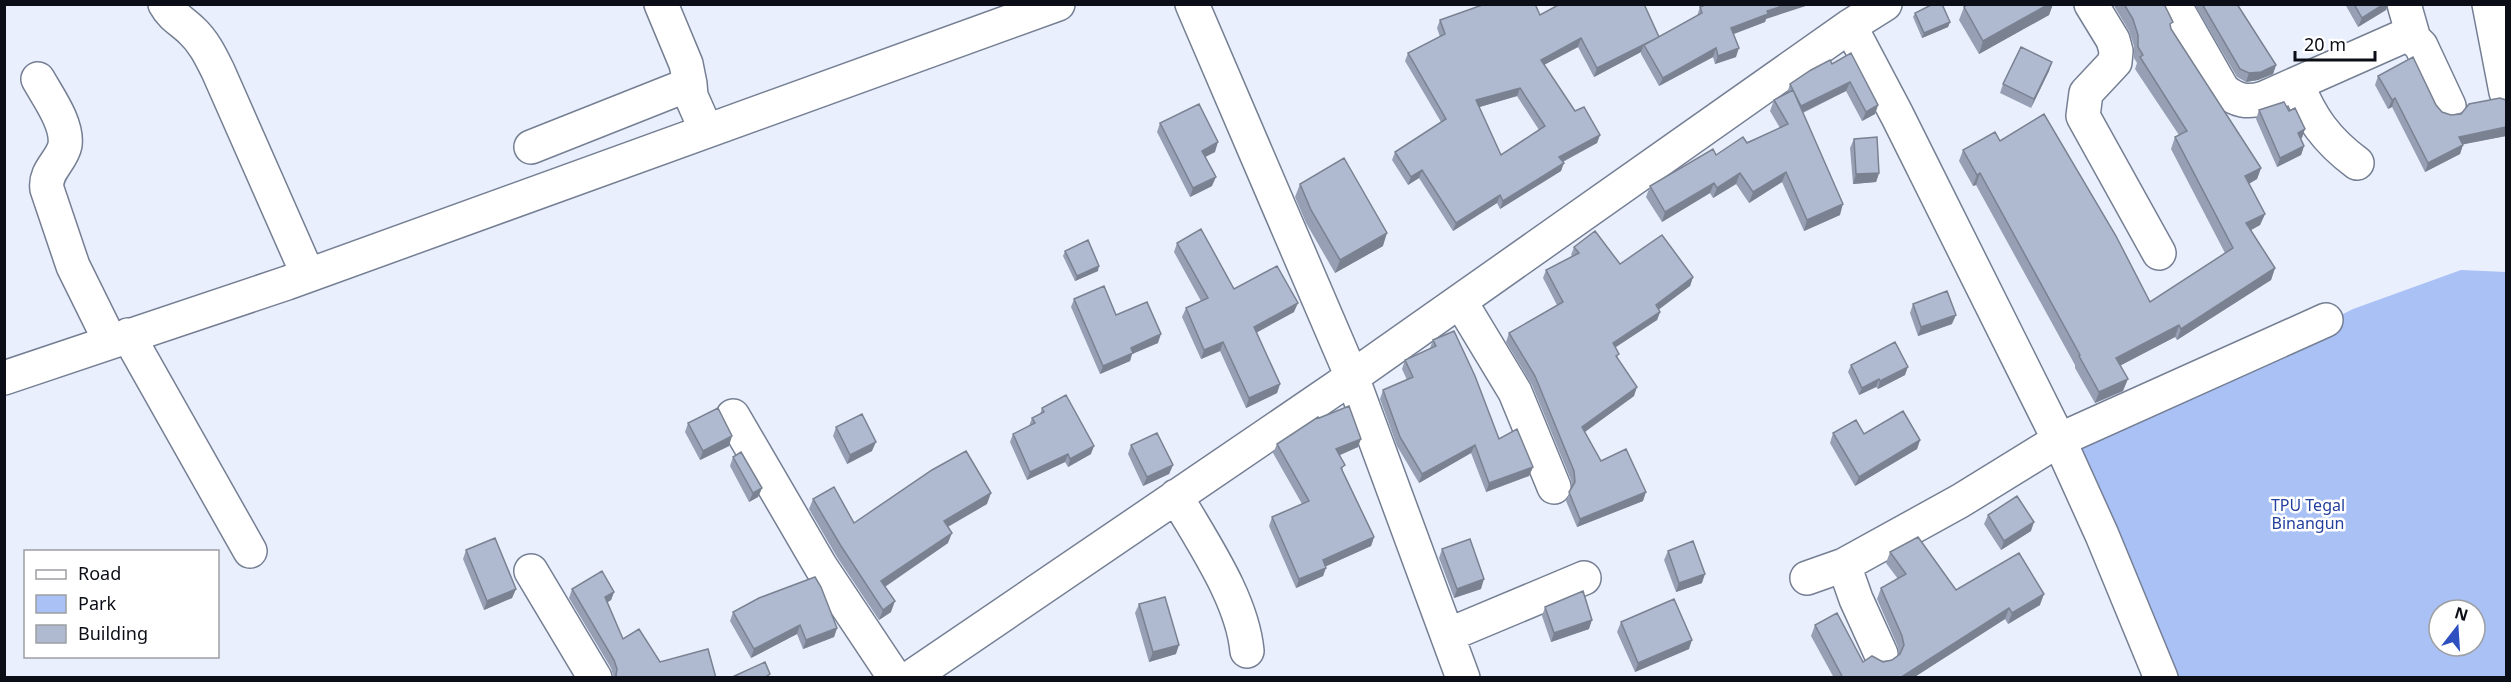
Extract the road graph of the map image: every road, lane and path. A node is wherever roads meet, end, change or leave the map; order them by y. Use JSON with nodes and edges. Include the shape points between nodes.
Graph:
{"nodes":[{"id":1,"x":661,"y":4,"type":"edge"},
{"id":2,"x":1058,"y":4,"type":"edge"},
{"id":3,"x":1192,"y":4,"type":"edge"},
{"id":4,"x":1885,"y":4,"type":"edge"},
{"id":5,"x":2091,"y":4,"type":"edge"},
{"id":6,"x":2174,"y":4,"type":"edge"},
{"id":7,"x":2404,"y":4,"type":"edge"},
{"id":8,"x":2489,"y":4,"type":"edge"},
{"id":9,"x":168,"y":10,"type":"edge"},
{"id":10,"x":1850,"y":26,"type":"junction"},
{"id":11,"x":2414,"y":39,"type":"junction"},
{"id":12,"x":38,"y":79,"type":"dead end"},
{"id":13,"x":2296,"y":84,"type":"junction"},
{"id":14,"x":2506,"y":92,"type":"edge"},
{"id":15,"x":2450,"y":106,"type":"dead end"},
{"id":16,"x":698,"y":108,"type":"junction"},
{"id":17,"x":531,"y":147,"type":"dead end"},
{"id":18,"x":2357,"y":163,"type":"dead end"},
{"id":19,"x":2159,"y":253,"type":"dead end"},
{"id":20,"x":308,"y":275,"type":"junction"},
{"id":21,"x":1460,"y":301,"type":"junction"},
{"id":22,"x":2326,"y":320,"type":"dead end"},
{"id":23,"x":118,"y":338,"type":"junction"},
{"id":24,"x":1352,"y":377,"type":"junction"},
{"id":25,"x":4,"y":378,"type":"edge"},
{"id":26,"x":733,"y":416,"type":"dead end"},
{"id":27,"x":2059,"y":440,"type":"junction"},
{"id":28,"x":1554,"y":486,"type":"dead end"},
{"id":29,"x":1176,"y":496,"type":"junction"},
{"id":30,"x":250,"y":551,"type":"dead end"},
{"id":31,"x":1844,"y":565,"type":"junction"},
{"id":32,"x":531,"y":571,"type":"dead end"},
{"id":33,"x":1584,"y":578,"type":"dead end"},
{"id":34,"x":1807,"y":578,"type":"dead end"},
{"id":35,"x":1448,"y":635,"type":"junction"},
{"id":36,"x":1247,"y":651,"type":"dead end"},
{"id":37,"x":1881,"y":654,"type":"dead end"},
{"id":38,"x":595,"y":678,"type":"edge"},
{"id":39,"x":895,"y":678,"type":"edge"},
{"id":40,"x":910,"y":678,"type":"edge"},
{"id":41,"x":1463,"y":678,"type":"edge"},
{"id":42,"x":2161,"y":678,"type":"edge"}],
"edges":[{"from":1,"to":16,"type":"street","via":[[686,64]]},
{"from":2,"to":16,"type":"street"},
{"from":3,"to":24,"type":"street"},
{"from":4,"to":10,"type":"street"},
{"from":5,"to":19,"type":"street","via":[[2116,51],[2115,62],[2086,93],[2083,116]]},
{"from":6,"to":13,"type":"street","via":[[2223,90],[2235,99],[2250,102]]},
{"from":7,"to":11,"type":"street"},
{"from":8,"to":14,"type":"street"},
{"from":9,"to":20,"type":"street","via":[[203,43],[218,71]]},
{"from":10,"to":21,"type":"street"},
{"from":10,"to":27,"type":"street"},
{"from":11,"to":13,"type":"street","via":[[2404,36]]},
{"from":11,"to":15,"type":"street"},
{"from":12,"to":23,"type":"street","via":[[62,126],[65,145],[49,176],[47,189],[73,266]]},
{"from":13,"to":18,"type":"street","via":[[2320,129]]},
{"from":16,"to":17,"type":"street"},
{"from":16,"to":20,"type":"street"},
{"from":20,"to":23,"type":"street"},
{"from":21,"to":24,"type":"street"},
{"from":21,"to":28,"type":"street","via":[[1515,392]]},
{"from":22,"to":27,"type":"street"},
{"from":23,"to":25,"type":"street"},
{"from":23,"to":30,"type":"street"},
{"from":24,"to":29,"type":"street"},
{"from":24,"to":35,"type":"street"},
{"from":26,"to":39,"type":"street","via":[[821,567]]},
{"from":27,"to":31,"type":"street"},
{"from":27,"to":42,"type":"street"},
{"from":29,"to":36,"type":"street","via":[[1224,582],[1245,629]]},
{"from":29,"to":40,"type":"street"},
{"from":31,"to":34,"type":"street"},
{"from":31,"to":37,"type":"street"},
{"from":32,"to":38,"type":"street"},
{"from":33,"to":35,"type":"street"},
{"from":35,"to":41,"type":"street"}]}
